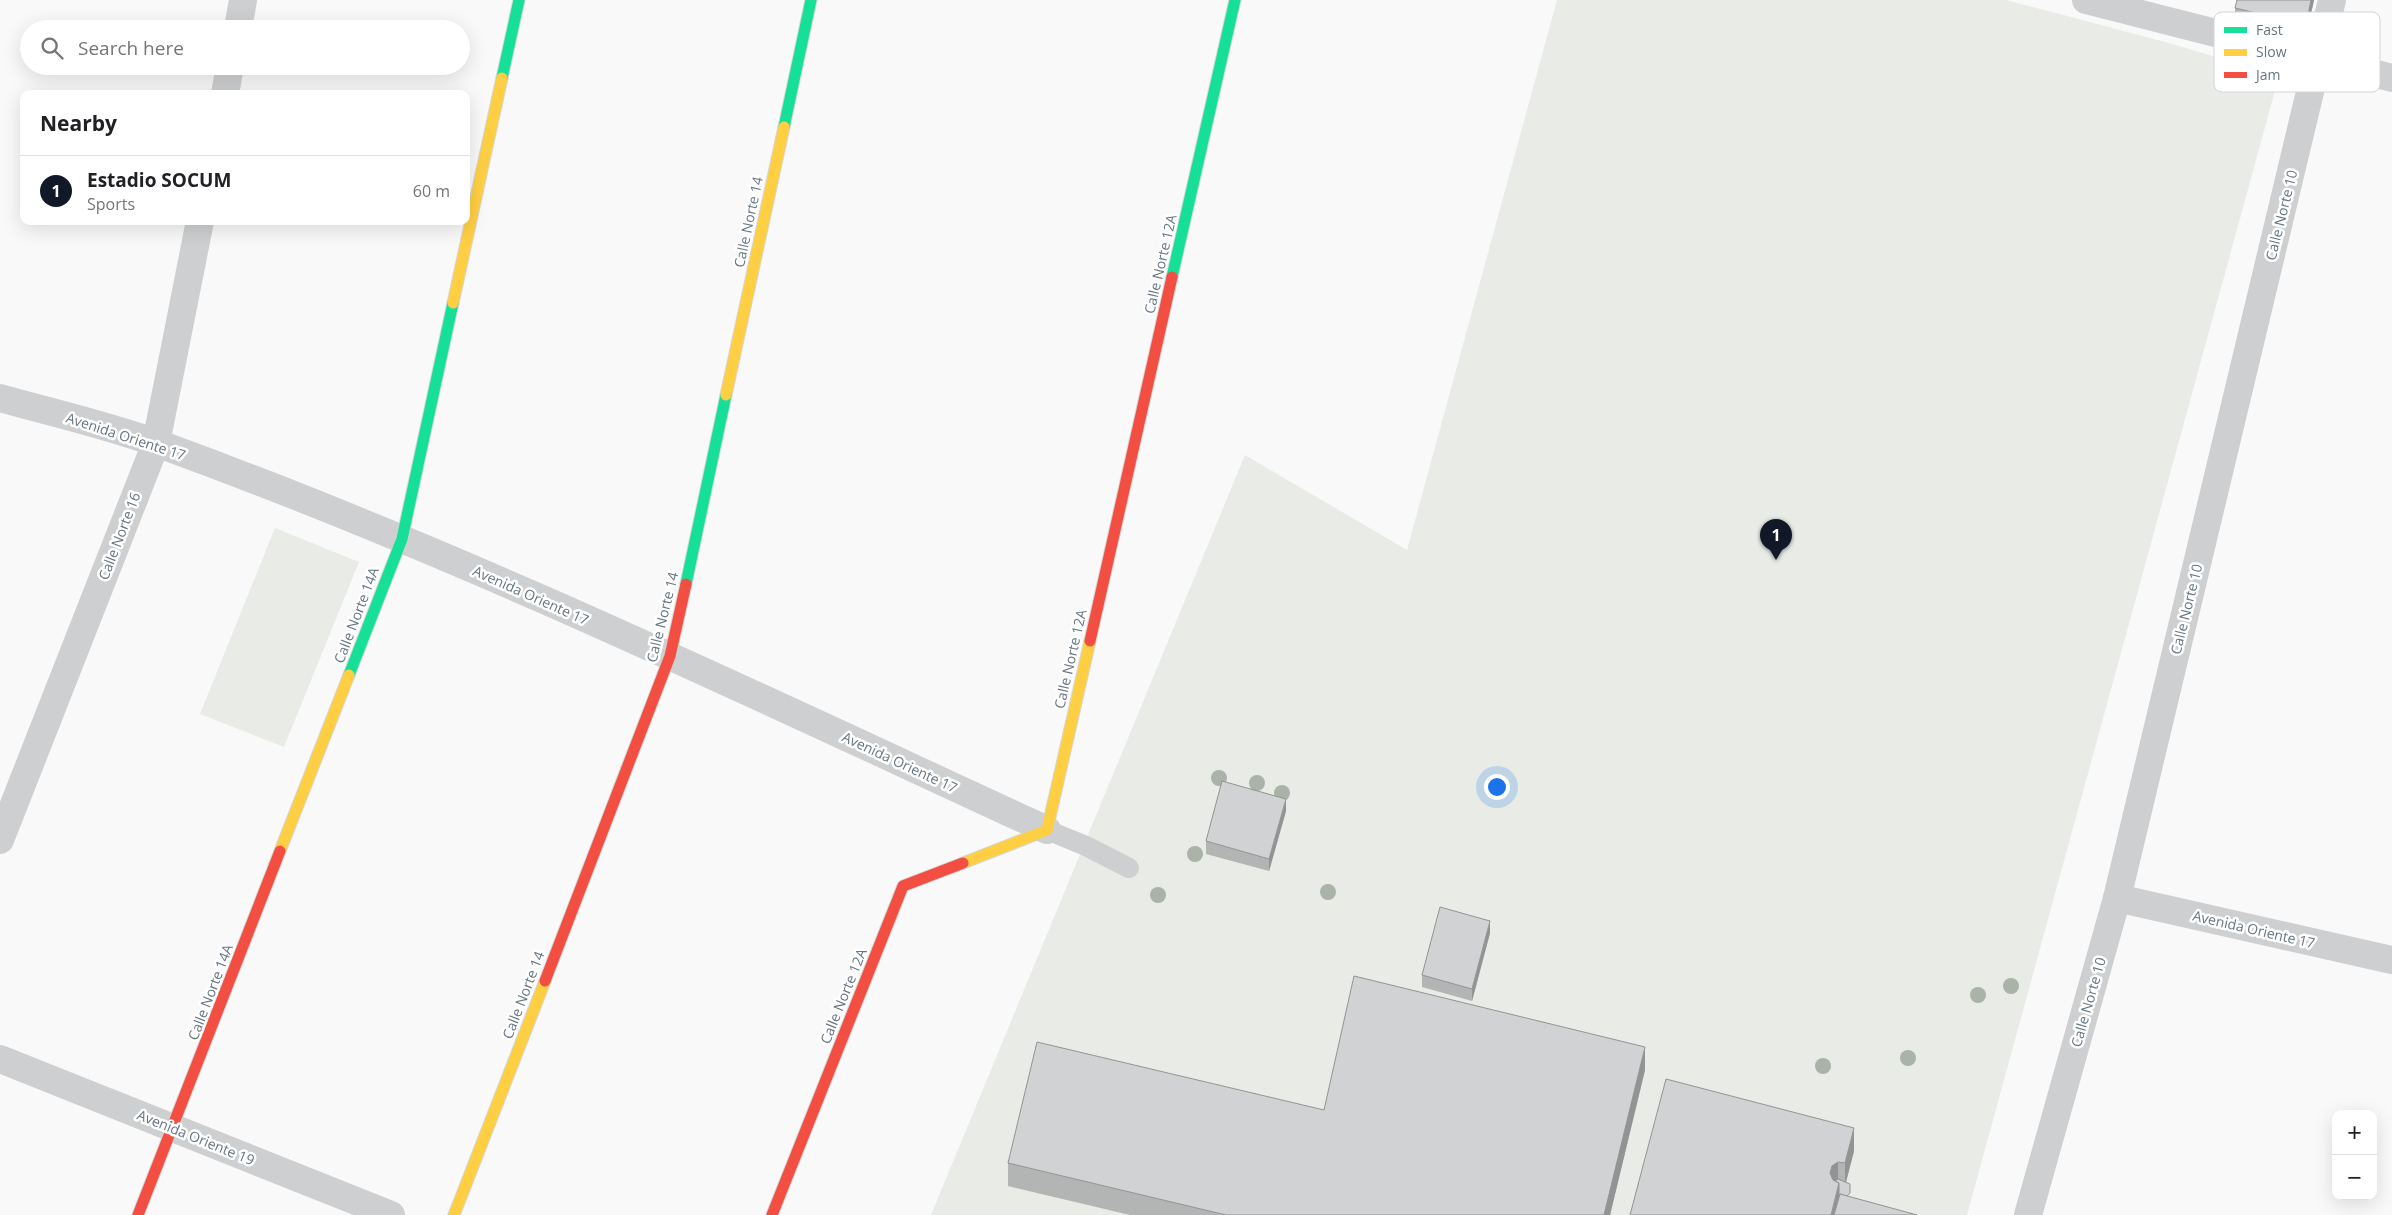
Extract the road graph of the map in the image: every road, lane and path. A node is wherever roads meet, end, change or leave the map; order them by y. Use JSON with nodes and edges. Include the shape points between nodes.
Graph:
{"nodes":[{"id":1,"x":243,"y":0,"type":"edge"},
{"id":2,"x":519,"y":0,"type":"edge"},
{"id":3,"x":811,"y":0,"type":"edge"},
{"id":4,"x":1235,"y":0,"type":"edge"},
{"id":5,"x":2086,"y":0,"type":"edge"},
{"id":6,"x":240,"y":20,"type":"edge"},
{"id":7,"x":2214,"y":33,"type":"edge"},
{"id":8,"x":228,"y":75,"type":"edge"},
{"id":9,"x":226,"y":90,"type":"edge"},
{"id":10,"x":2311,"y":92,"type":"edge"},
{"id":11,"x":199,"y":225,"type":"edge"},
{"id":12,"x":0,"y":398,"type":"edge"},
{"id":13,"x":156,"y":443,"type":"junction"},
{"id":14,"x":402,"y":539,"type":"junction"},
{"id":15,"x":670,"y":656,"type":"junction"},
{"id":16,"x":1047,"y":830,"type":"junction"},
{"id":17,"x":0,"y":840,"type":"edge"},
{"id":18,"x":1129,"y":868,"type":"dead end"},
{"id":19,"x":2117,"y":898,"type":"junction"},
{"id":20,"x":2392,"y":960,"type":"edge"},
{"id":21,"x":0,"y":1059,"type":"edge"},
{"id":22,"x":174,"y":1128,"type":"junction"},
{"id":23,"x":138,"y":1215,"type":"edge"},
{"id":24,"x":391,"y":1215,"type":"edge"},
{"id":25,"x":454,"y":1215,"type":"edge"},
{"id":26,"x":772,"y":1215,"type":"edge"},
{"id":27,"x":2028,"y":1215,"type":"edge"}],
"edges":[{"from":1,"to":6,"type":"street"},
{"from":2,"to":14,"type":"street","name":"Calle Norte 14A"},
{"from":3,"to":15,"type":"street","name":"Calle Norte 14"},
{"from":4,"to":16,"type":"street","name":"Calle Norte 12A"},
{"from":5,"to":7,"type":"street"},
{"from":8,"to":9,"type":"street"},
{"from":10,"to":19,"type":"street","name":"Calle Norte 10"},
{"from":11,"to":13,"type":"street","name":"Calle Norte 16"},
{"from":12,"to":13,"type":"street","name":"Avenida Oriente 17"},
{"from":13,"to":14,"type":"street","name":"Avenida Oriente 17"},
{"from":13,"to":17,"type":"street","name":"Calle Norte 16"},
{"from":14,"to":15,"type":"street","name":"Avenida Oriente 17"},
{"from":14,"to":22,"type":"street","name":"Calle Norte 14A"},
{"from":15,"to":16,"type":"street","name":"Avenida Oriente 17"},
{"from":15,"to":25,"type":"street","name":"Calle Norte 14"},
{"from":16,"to":18,"type":"lane"},
{"from":16,"to":26,"type":"street","name":"Calle Norte 12A","via":[[903,886]]},
{"from":19,"to":20,"type":"street","name":"Avenida Oriente 17"},
{"from":19,"to":27,"type":"street","name":"Calle Norte 10"},
{"from":21,"to":22,"type":"street","name":"Avenida Oriente 19"},
{"from":22,"to":23,"type":"street","name":"Calle Norte 14A"},
{"from":22,"to":24,"type":"street","name":"Avenida Oriente 19"}]}
